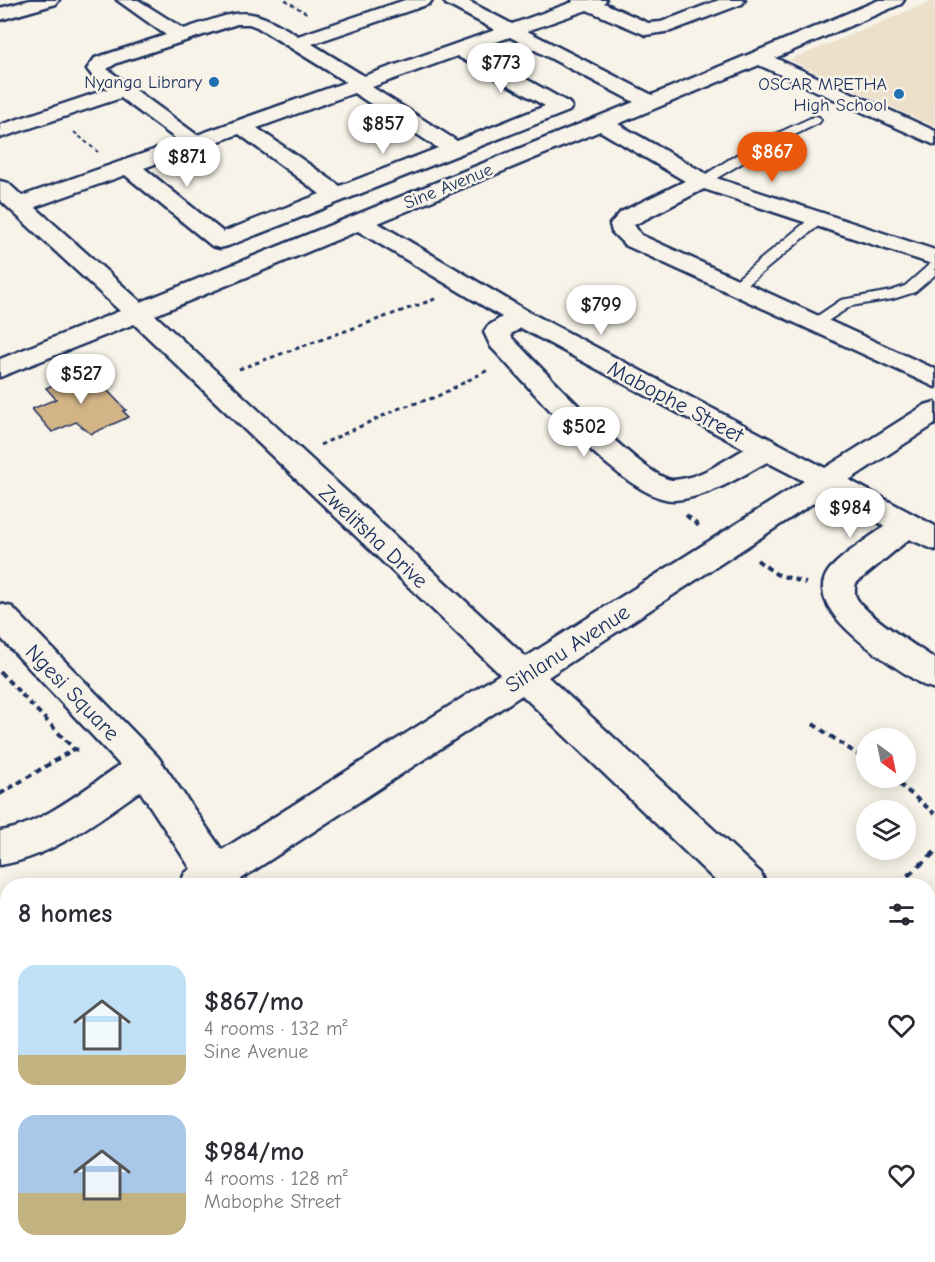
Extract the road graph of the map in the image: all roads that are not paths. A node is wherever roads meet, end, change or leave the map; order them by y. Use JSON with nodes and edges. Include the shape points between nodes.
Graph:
{"nodes":[{"id":1,"x":50,"y":0,"type":"edge"},
{"id":2,"x":126,"y":0,"type":"edge"},
{"id":3,"x":423,"y":0,"type":"edge"},
{"id":4,"x":452,"y":0,"type":"edge"},
{"id":5,"x":736,"y":0,"type":"edge"},
{"id":6,"x":895,"y":0,"type":"edge"},
{"id":7,"x":589,"y":1,"type":"edge"},
{"id":8,"x":0,"y":14,"type":"edge"},
{"id":9,"x":511,"y":30,"type":"junction"},
{"id":10,"x":181,"y":36,"type":"junction"},
{"id":11,"x":296,"y":43,"type":"junction"},
{"id":12,"x":458,"y":49,"type":"junction"},
{"id":13,"x":758,"y":57,"type":"junction"},
{"id":14,"x":358,"y":84,"type":"junction"},
{"id":15,"x":124,"y":90,"type":"junction"},
{"id":16,"x":651,"y":103,"type":"junction"},
{"id":17,"x":815,"y":120,"type":"dead end"},
{"id":18,"x":601,"y":123,"type":"junction"},
{"id":19,"x":241,"y":126,"type":"junction"},
{"id":20,"x":0,"y":132,"type":"edge"},
{"id":21,"x":935,"y":139,"type":"edge"},
{"id":22,"x":195,"y":143,"type":"junction"},
{"id":23,"x":455,"y":149,"type":"junction"},
{"id":24,"x":124,"y":168,"type":"junction"},
{"id":25,"x":702,"y":181,"type":"junction"},
{"id":26,"x":337,"y":195,"type":"junction"},
{"id":27,"x":10,"y":196,"type":"edge"},
{"id":28,"x":818,"y":219,"type":"junction"},
{"id":29,"x":358,"y":222,"type":"junction"},
{"id":30,"x":935,"y":258,"type":"edge"},
{"id":31,"x":935,"y":267,"type":"edge"},
{"id":32,"x":736,"y":287,"type":"junction"},
{"id":33,"x":138,"y":313,"type":"junction"},
{"id":34,"x":520,"y":317,"type":"junction"},
{"id":35,"x":815,"y":323,"type":"junction"},
{"id":36,"x":0,"y":369,"type":"edge"},
{"id":37,"x":935,"y":379,"type":"edge"},
{"id":38,"x":927,"y":426,"type":"edge"},
{"id":39,"x":766,"y":450,"type":"junction"},
{"id":40,"x":827,"y":481,"type":"junction"},
{"id":41,"x":906,"y":525,"type":"junction"},
{"id":42,"x":935,"y":539,"type":"edge"},
{"id":43,"x":0,"y":616,"type":"edge"},
{"id":44,"x":935,"y":676,"type":"edge"},
{"id":45,"x":523,"y":677,"type":"junction"},
{"id":46,"x":145,"y":768,"type":"junction"},
{"id":47,"x":0,"y":848,"type":"edge"},
{"id":48,"x":211,"y":878,"type":"edge"},
{"id":49,"x":218,"y":878,"type":"edge"},
{"id":50,"x":739,"y":878,"type":"edge"}],
"edges":[{"from":1,"to":8,"type":"street"},
{"from":2,"to":10,"type":"street"},
{"from":3,"to":11,"type":"street"},
{"from":4,"to":9,"type":"street"},
{"from":5,"to":7,"type":"street","via":[[654,29],[637,27]]},
{"from":6,"to":13,"type":"street","name":"Sine Avenue"},
{"from":7,"to":9,"type":"street"},
{"from":9,"to":12,"type":"street"},
{"from":9,"to":16,"type":"street"},
{"from":10,"to":11,"type":"street","via":[[235,19],[251,18]]},
{"from":10,"to":15,"type":"street","via":[[99,65],[99,72]]},
{"from":11,"to":14,"type":"street"},
{"from":12,"to":14,"type":"street"},
{"from":12,"to":23,"type":"street","via":[[562,107]]},
{"from":13,"to":16,"type":"street","name":"Sine Avenue"},
{"from":13,"to":21,"type":"street"},
{"from":14,"to":19,"type":"street"},
{"from":14,"to":23,"type":"street"},
{"from":15,"to":20,"type":"street"},
{"from":15,"to":22,"type":"street"},
{"from":16,"to":18,"type":"street","name":"Sine Avenue"},
{"from":17,"to":25,"type":"lane"},
{"from":18,"to":25,"type":"street"},
{"from":18,"to":29,"type":"street","name":"Sine Avenue"},
{"from":19,"to":22,"type":"street"},
{"from":19,"to":26,"type":"street"},
{"from":22,"to":24,"type":"street"},
{"from":23,"to":26,"type":"street"},
{"from":24,"to":26,"type":"street","via":[[220,241]]},
{"from":24,"to":27,"type":"street"},
{"from":25,"to":28,"type":"street"},
{"from":25,"to":32,"type":"street","via":[[628,217],[622,228],[633,240]]},
{"from":27,"to":33,"type":"street","name":"Zwelitsha Drive"},
{"from":28,"to":30,"type":"street"},
{"from":28,"to":32,"type":"lane"},
{"from":29,"to":33,"type":"street","name":"Sine Avenue"},
{"from":29,"to":34,"type":"street","name":"Mabophe Street"},
{"from":31,"to":35,"type":"lane","via":[[910,289],[846,303]]},
{"from":32,"to":35,"type":"street"},
{"from":33,"to":36,"type":"street","name":"Sine Avenue"},
{"from":33,"to":45,"type":"street","name":"Zwelitsha Drive"},
{"from":34,"to":39,"type":"street","name":"Mabophe Street"},
{"from":34,"to":39,"type":"street","via":[[497,332],[500,341],[603,445],[642,477],[663,488],[680,489],[711,480]]},
{"from":35,"to":37,"type":"street"},
{"from":38,"to":40,"type":"street","name":"Sihlanu Avenue"},
{"from":39,"to":40,"type":"street","name":"Mabophe Street"},
{"from":40,"to":41,"type":"street","name":"Mabophe Street"},
{"from":40,"to":45,"type":"street","name":"Sihlanu Avenue"},
{"from":41,"to":42,"type":"street","name":"Mabophe Street"},
{"from":41,"to":44,"type":"street","via":[[842,577],[840,594],[843,604],[856,618]]},
{"from":43,"to":46,"type":"street","name":"Ngesi Square"},
{"from":45,"to":49,"type":"street","name":"Sihlanu Avenue"},
{"from":45,"to":50,"type":"street","name":"Zwelitsha Drive"},
{"from":46,"to":47,"type":"street","via":[[32,840]]},
{"from":46,"to":48,"type":"street","name":"Ngesi Square"}]}
